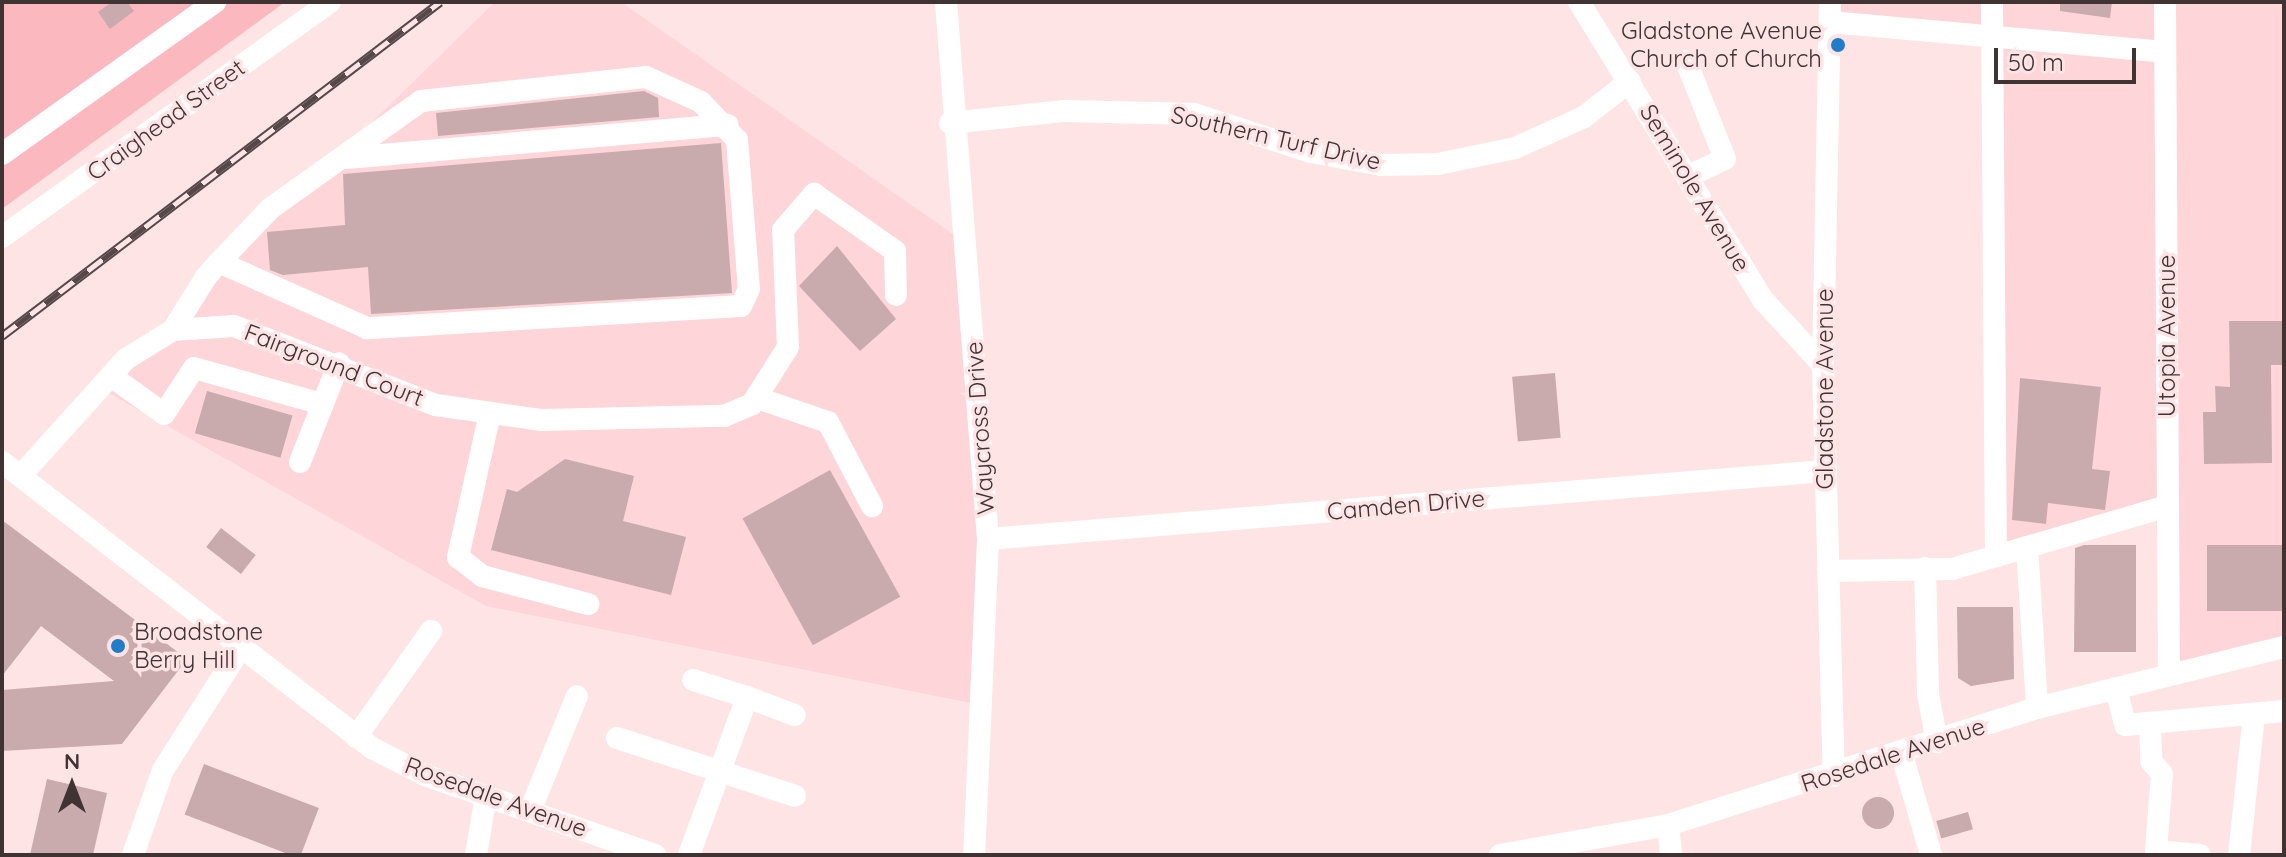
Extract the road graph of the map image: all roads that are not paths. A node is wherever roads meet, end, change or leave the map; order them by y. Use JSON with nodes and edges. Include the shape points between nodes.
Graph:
{"nodes":[{"id":1,"x":215,"y":2,"type":"edge"},
{"id":2,"x":330,"y":2,"type":"edge"},
{"id":3,"x":946,"y":2,"type":"edge"},
{"id":4,"x":1579,"y":2,"type":"edge"},
{"id":5,"x":1992,"y":2,"type":"edge"},
{"id":6,"x":2165,"y":2,"type":"edge"},
{"id":7,"x":1830,"y":12,"type":"edge"},
{"id":8,"x":1992,"y":37,"type":"junction"},
{"id":9,"x":2165,"y":52,"type":"junction"},
{"id":10,"x":1686,"y":61,"type":"dead end"},
{"id":11,"x":1630,"y":81,"type":"junction"},
{"id":12,"x":950,"y":123,"type":"junction"},
{"id":13,"x":728,"y":125,"type":"junction"},
{"id":14,"x":2,"y":154,"type":"edge"},
{"id":15,"x":346,"y":158,"type":"junction"},
{"id":16,"x":1688,"y":176,"type":"junction"},
{"id":17,"x":2,"y":237,"type":"edge"},
{"id":18,"x":219,"y":262,"type":"junction"},
{"id":19,"x":896,"y":295,"type":"dead end"},
{"id":20,"x":173,"y":330,"type":"junction"},
{"id":21,"x":339,"y":363,"type":"junction"},
{"id":22,"x":1823,"y":365,"type":"junction"},
{"id":23,"x":111,"y":376,"type":"junction"},
{"id":24,"x":757,"y":398,"type":"junction"},
{"id":25,"x":322,"y":404,"type":"junction"},
{"id":26,"x":490,"y":413,"type":"junction"},
{"id":27,"x":2,"y":462,"type":"edge"},
{"id":28,"x":300,"y":462,"type":"dead end"},
{"id":29,"x":1825,"y":471,"type":"junction"},
{"id":30,"x":23,"y":473,"type":"junction"},
{"id":31,"x":872,"y":506,"type":"dead end"},
{"id":32,"x":2168,"y":506,"type":"junction"},
{"id":33,"x":988,"y":539,"type":"junction"},
{"id":34,"x":2027,"y":547,"type":"junction"},
{"id":35,"x":1996,"y":556,"type":"junction"},
{"id":36,"x":1925,"y":568,"type":"junction"},
{"id":37,"x":1828,"y":571,"type":"junction"},
{"id":38,"x":588,"y":604,"type":"dead end"},
{"id":39,"x":431,"y":631,"type":"dead end"},
{"id":40,"x":2284,"y":647,"type":"edge"},
{"id":41,"x":240,"y":649,"type":"junction"},
{"id":42,"x":2169,"y":671,"type":"junction"},
{"id":43,"x":693,"y":680,"type":"dead end"},
{"id":44,"x":2116,"y":688,"type":"junction"},
{"id":45,"x":577,"y":696,"type":"dead end"},
{"id":46,"x":747,"y":697,"type":"junction"},
{"id":47,"x":2037,"y":708,"type":"junction"},
{"id":48,"x":2284,"y":711,"type":"edge"},
{"id":49,"x":795,"y":715,"type":"dead end"},
{"id":50,"x":2254,"y":715,"type":"junction"},
{"id":51,"x":2150,"y":723,"type":"junction"},
{"id":52,"x":356,"y":737,"type":"junction"},
{"id":53,"x":617,"y":738,"type":"dead end"},
{"id":54,"x":1937,"y":742,"type":"junction"},
{"id":55,"x":1902,"y":755,"type":"junction"},
{"id":56,"x":719,"y":772,"type":"junction"},
{"id":57,"x":1834,"y":776,"type":"junction"},
{"id":58,"x":486,"y":796,"type":"junction"},
{"id":59,"x":795,"y":796,"type":"dead end"},
{"id":60,"x":530,"y":811,"type":"junction"},
{"id":61,"x":1668,"y":825,"type":"junction"},
{"id":62,"x":133,"y":855,"type":"edge"},
{"id":63,"x":476,"y":855,"type":"edge"},
{"id":64,"x":655,"y":855,"type":"edge"},
{"id":65,"x":689,"y":855,"type":"edge"},
{"id":66,"x":974,"y":855,"type":"edge"},
{"id":67,"x":1500,"y":855,"type":"edge"},
{"id":68,"x":1671,"y":855,"type":"edge"},
{"id":69,"x":1931,"y":855,"type":"edge"},
{"id":70,"x":2200,"y":855,"type":"edge"},
{"id":71,"x":2239,"y":855,"type":"edge"}],
"edges":[{"from":1,"to":14,"type":"street"},
{"from":2,"to":17,"type":"street","name":"Craighead Street"},
{"from":3,"to":12,"type":"street","name":"Waycross Drive"},
{"from":4,"to":11,"type":"street","name":"Seminole Avenue"},
{"from":5,"to":8,"type":"street"},
{"from":6,"to":9,"type":"street","name":"Utopia Avenue"},
{"from":7,"to":8,"type":"street"},
{"from":7,"to":22,"type":"street","name":"Gladstone Avenue"},
{"from":8,"to":9,"type":"street"},
{"from":8,"to":35,"type":"street"},
{"from":9,"to":32,"type":"street","name":"Utopia Avenue"},
{"from":10,"to":16,"type":"street","via":[[1725,159]]},
{"from":11,"to":12,"type":"street","name":"Southern Turf Drive","via":[[1584,117],[1515,148],[1438,164],[1381,165],[1311,152],[1194,114],[1065,111]]},
{"from":11,"to":16,"type":"street","name":"Seminole Avenue"},
{"from":12,"to":33,"type":"street","name":"Waycross Drive","via":[[967,244]]},
{"from":13,"to":15,"type":"street"},
{"from":13,"to":15,"type":"street","via":[[677,88],[646,77],[479,91],[421,101]]},
{"from":13,"to":18,"type":"street","via":[[740,158],[749,289],[741,306],[367,328]]},
{"from":15,"to":18,"type":"street","via":[[271,208]]},
{"from":16,"to":22,"type":"street","name":"Seminole Avenue","via":[[1764,301]]},
{"from":18,"to":20,"type":"street"},
{"from":19,"to":24,"type":"street","via":[[895,251],[814,194],[783,230],[788,347]]},
{"from":20,"to":21,"type":"street","name":"Fairground Court","via":[[234,326]]},
{"from":20,"to":23,"type":"street"},
{"from":21,"to":25,"type":"street"},
{"from":21,"to":26,"type":"street","name":"Fairground Court","via":[[436,405]]},
{"from":22,"to":29,"type":"street","name":"Gladstone Avenue"},
{"from":23,"to":25,"type":"street","via":[[164,414],[194,368]]},
{"from":23,"to":30,"type":"street"},
{"from":24,"to":26,"type":"street","name":"Fairground Court","via":[[724,416],[542,420]]},
{"from":24,"to":31,"type":"street","via":[[828,422]]},
{"from":25,"to":28,"type":"street"},
{"from":26,"to":38,"type":"street","via":[[458,557],[482,576]]},
{"from":27,"to":30,"type":"street","name":"Rosedale Avenue"},
{"from":29,"to":33,"type":"street","name":"Camden Drive"},
{"from":29,"to":37,"type":"street","name":"Gladstone Avenue"},
{"from":30,"to":41,"type":"street","name":"Rosedale Avenue"},
{"from":32,"to":34,"type":"street"},
{"from":32,"to":42,"type":"street","name":"Utopia Avenue"},
{"from":33,"to":66,"type":"street","name":"Waycross Drive"},
{"from":34,"to":35,"type":"street"},
{"from":34,"to":47,"type":"street"},
{"from":35,"to":36,"type":"street"},
{"from":36,"to":37,"type":"street"},
{"from":36,"to":54,"type":"street","via":[[1928,694]]},
{"from":37,"to":57,"type":"street","name":"Gladstone Avenue"},
{"from":39,"to":52,"type":"street"},
{"from":40,"to":42,"type":"street","name":"Rosedale Avenue"},
{"from":41,"to":52,"type":"street","name":"Rosedale Avenue"},
{"from":41,"to":62,"type":"street","via":[[163,770]]},
{"from":42,"to":44,"type":"street","name":"Rosedale Avenue"},
{"from":43,"to":46,"type":"street"},
{"from":44,"to":47,"type":"street","name":"Rosedale Avenue"},
{"from":44,"to":51,"type":"street","via":[[2125,725]]},
{"from":45,"to":60,"type":"street"},
{"from":46,"to":49,"type":"street"},
{"from":46,"to":56,"type":"street"},
{"from":47,"to":54,"type":"street","name":"Rosedale Avenue"},
{"from":48,"to":50,"type":"street"},
{"from":50,"to":51,"type":"street"},
{"from":50,"to":71,"type":"street"},
{"from":51,"to":70,"type":"street","via":[[2151,761],[2162,774],[2156,851]]},
{"from":52,"to":58,"type":"street","name":"Rosedale Avenue","via":[[416,771]]},
{"from":53,"to":56,"type":"street"},
{"from":54,"to":55,"type":"street","name":"Rosedale Avenue"},
{"from":55,"to":57,"type":"street","name":"Rosedale Avenue"},
{"from":55,"to":69,"type":"street"},
{"from":56,"to":59,"type":"street"},
{"from":56,"to":65,"type":"street"},
{"from":57,"to":61,"type":"street","name":"Rosedale Avenue"},
{"from":58,"to":60,"type":"street","name":"Rosedale Avenue"},
{"from":58,"to":63,"type":"street"},
{"from":60,"to":64,"type":"street","name":"Rosedale Avenue"},
{"from":61,"to":67,"type":"street","name":"Rosedale Avenue"},
{"from":61,"to":68,"type":"street"}]}
